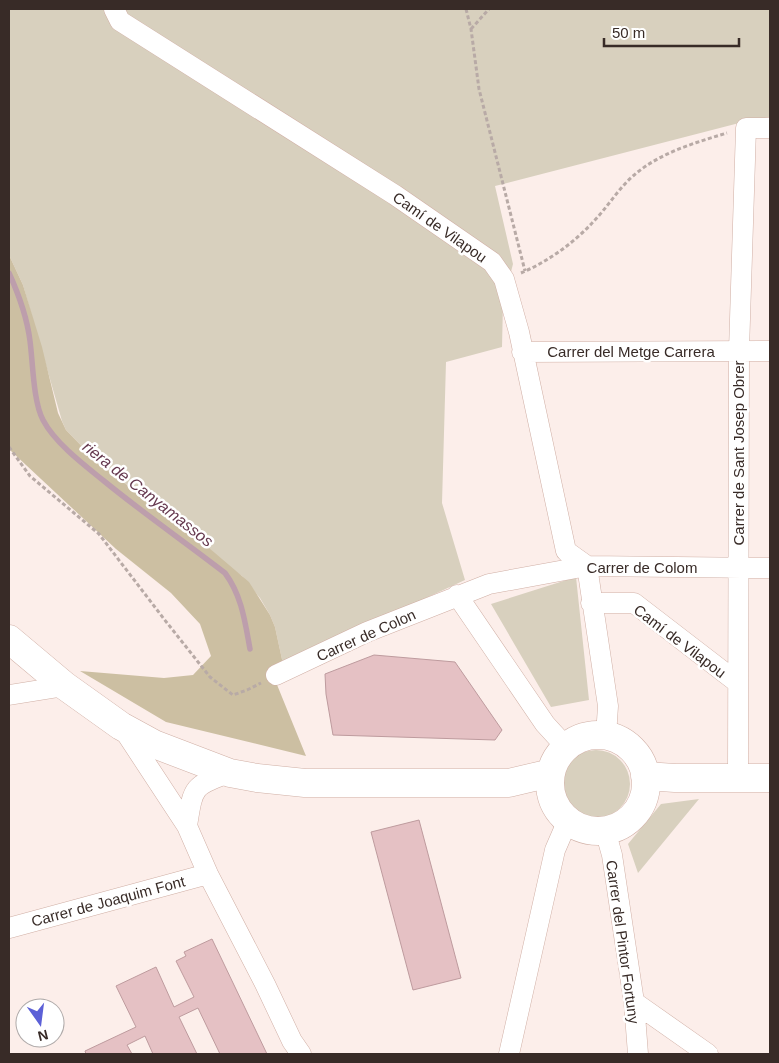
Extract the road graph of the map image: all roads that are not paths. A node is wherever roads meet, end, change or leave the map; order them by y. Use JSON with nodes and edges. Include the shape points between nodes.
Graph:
{"nodes":[{"id":1,"x":114,"y":9,"type":"edge"},
{"id":2,"x":770,"y":128,"type":"edge"},
{"id":3,"x":739,"y":351,"type":"junction"},
{"id":4,"x":770,"y":351,"type":"edge"},
{"id":5,"x":522,"y":352,"type":"junction"},
{"id":6,"x":587,"y":566,"type":"junction"},
{"id":7,"x":738,"y":567,"type":"junction"},
{"id":8,"x":770,"y":568,"type":"edge"},
{"id":9,"x":457,"y":596,"type":"junction"},
{"id":10,"x":591,"y":603,"type":"junction"},
{"id":11,"x":9,"y":639,"type":"edge"},
{"id":12,"x":276,"y":675,"type":"road end"},
{"id":13,"x":738,"y":683,"type":"junction"},
{"id":14,"x":65,"y":686,"type":"junction"},
{"id":15,"x":9,"y":694,"type":"edge"},
{"id":16,"x":121,"y":726,"type":"junction"},
{"id":17,"x":606,"y":736,"type":"junction"},
{"id":18,"x":566,"y":747,"type":"junction"},
{"id":19,"x":230,"y":772,"type":"junction"},
{"id":20,"x":645,"y":776,"type":"junction"},
{"id":21,"x":738,"y":777,"type":"junction"},
{"id":22,"x":770,"y":778,"type":"edge"},
{"id":23,"x":557,"y":798,"type":"junction"},
{"id":24,"x":187,"y":826,"type":"junction"},
{"id":25,"x":605,"y":830,"type":"junction"},
{"id":26,"x":208,"y":874,"type":"junction"},
{"id":27,"x":9,"y":928,"type":"edge"},
{"id":28,"x":634,"y":1002,"type":"junction"},
{"id":29,"x":301,"y":1054,"type":"edge"},
{"id":30,"x":509,"y":1054,"type":"edge"},
{"id":31,"x":638,"y":1054,"type":"edge"},
{"id":32,"x":708,"y":1054,"type":"edge"}],
"edges":[{"from":1,"to":5,"type":"street","name":"Camí de Vilapou","via":[[120,21],[395,195],[492,262],[504,279]]},
{"from":2,"to":3,"type":"street","name":"Carrer de Sant Josep Obrer","via":[[746,128]]},
{"from":3,"to":4,"type":"street","name":"Carrer del Metge Carrera"},
{"from":3,"to":5,"type":"street","name":"Carrer del Metge Carrera"},
{"from":3,"to":7,"type":"street","name":"Carrer de Sant Josep Obrer"},
{"from":5,"to":6,"type":"street","name":"Camí de Vilapou","via":[[566,551]]},
{"from":6,"to":7,"type":"street","name":"Carrer de Colom"},
{"from":6,"to":9,"type":"street","name":"Carrer de Colom","via":[[490,584]]},
{"from":6,"to":10,"type":"street"},
{"from":7,"to":8,"type":"street","name":"Carrer de Colom"},
{"from":7,"to":13,"type":"street","name":"Carrer de Sant Josep Obrer"},
{"from":9,"to":12,"type":"street","name":"Carrer de Colon","via":[[367,632]]},
{"from":9,"to":18,"type":"street","via":[[545,724]]},
{"from":10,"to":13,"type":"street","name":"Camí de Vilapou","via":[[634,604]]},
{"from":10,"to":17,"type":"street","via":[[608,706]]},
{"from":11,"to":14,"type":"street"},
{"from":13,"to":21,"type":"street","name":"Carrer de Sant Josep Obrer"},
{"from":14,"to":15,"type":"street"},
{"from":14,"to":16,"type":"street"},
{"from":16,"to":19,"type":"street","via":[[154,744]]},
{"from":16,"to":24,"type":"street"},
{"from":17,"to":18,"type":"street","via":[[592,736]]},
{"from":17,"to":20,"type":"street","via":[[632,750],[643,766]]},
{"from":18,"to":23,"type":"street","via":[[557,759]]},
{"from":19,"to":23,"type":"street","via":[[305,783],[509,782]]},
{"from":19,"to":24,"type":"street","via":[[207,780],[195,791]]},
{"from":20,"to":21,"type":"street"},
{"from":20,"to":25,"type":"street","via":[[645,790],[635,813],[627,821]]},
{"from":21,"to":22,"type":"street"},
{"from":23,"to":25,"type":"street","via":[[585,829]]},
{"from":23,"to":30,"type":"street","via":[[555,850]]},
{"from":24,"to":26,"type":"street"},
{"from":25,"to":28,"type":"street","name":"Carrer del Pintor Fortuny","via":[[612,855]]},
{"from":26,"to":27,"type":"street","name":"Carrer de Joaquim Font"},
{"from":26,"to":29,"type":"street"},
{"from":28,"to":31,"type":"street","name":"Carrer del Pintor Fortuny"},
{"from":28,"to":32,"type":"street"}]}
